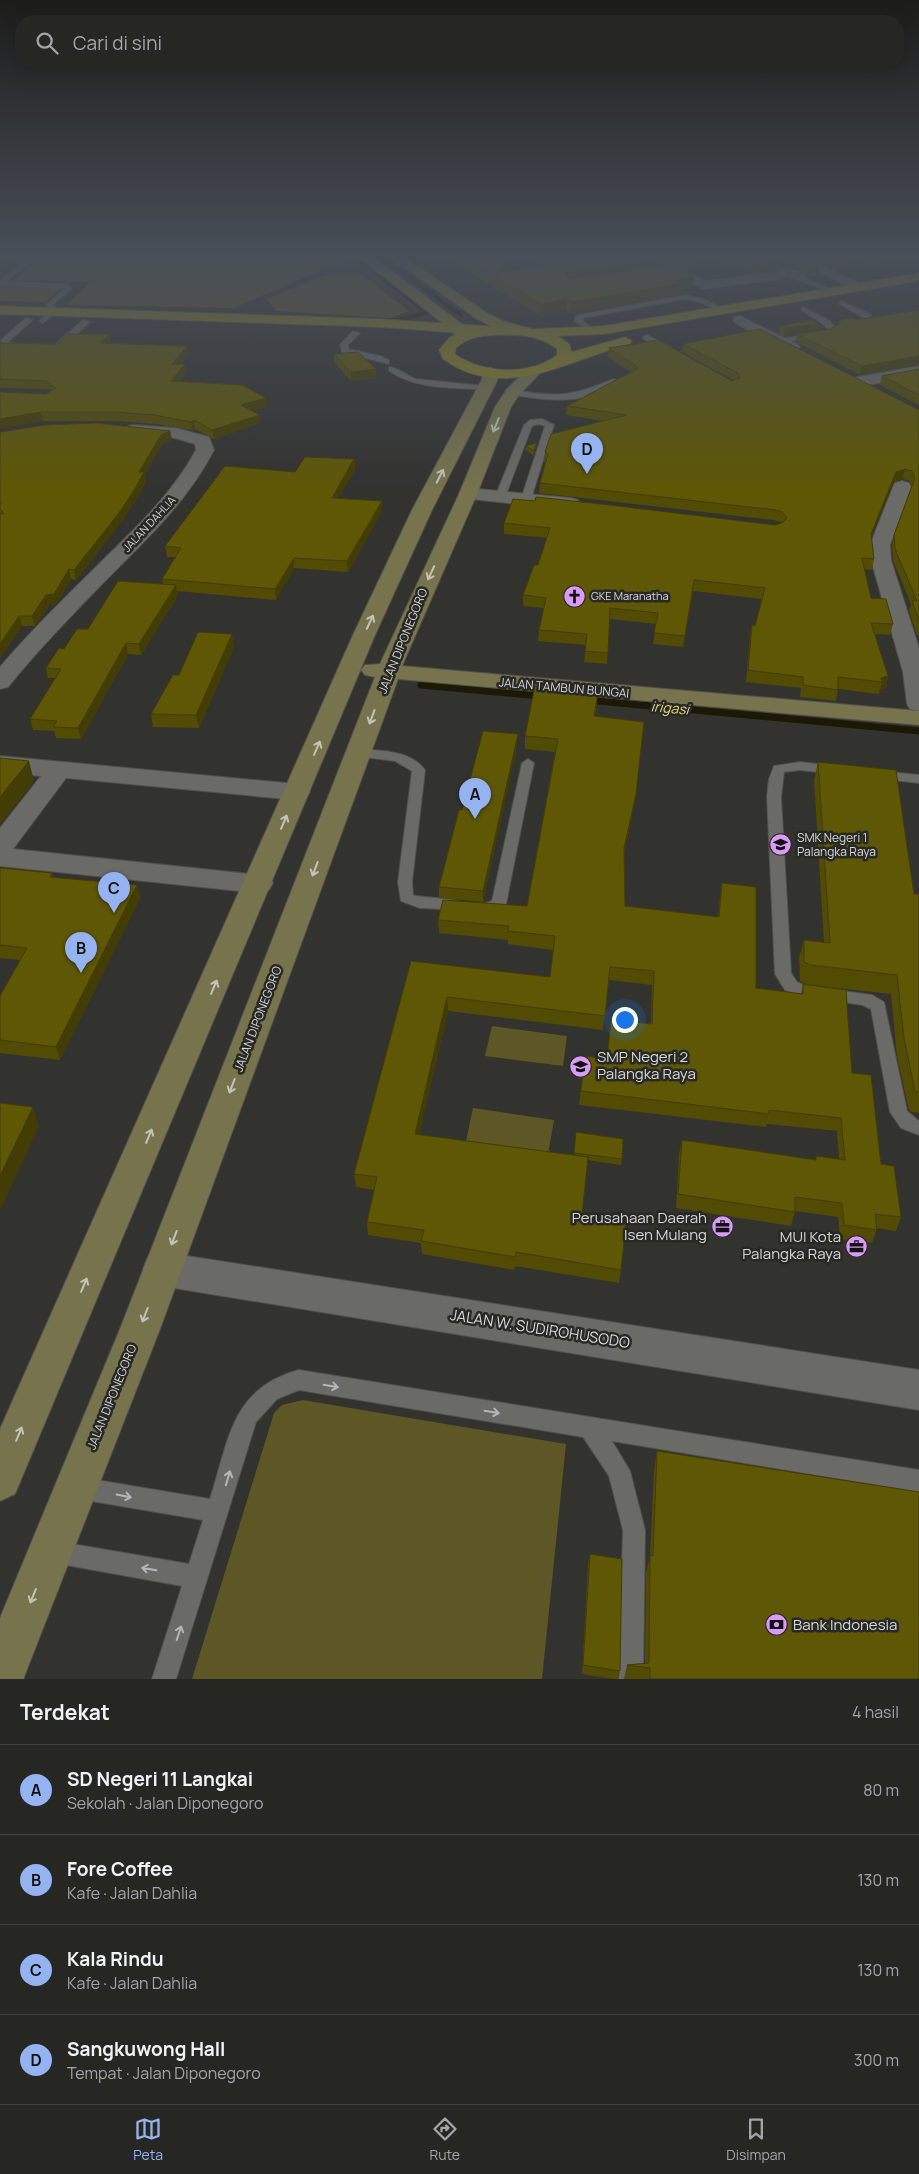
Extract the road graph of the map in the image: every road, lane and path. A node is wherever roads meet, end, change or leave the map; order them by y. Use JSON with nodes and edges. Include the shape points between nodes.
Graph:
{"nodes":[{"id":1,"x":14,"y":335,"type":"edge"},
{"id":2,"x":71,"y":335,"type":"edge"},
{"id":3,"x":354,"y":335,"type":"edge"},
{"id":4,"x":377,"y":335,"type":"edge"},
{"id":5,"x":457,"y":335,"type":"edge"},
{"id":6,"x":539,"y":335,"type":"edge"},
{"id":7,"x":656,"y":335,"type":"edge"},
{"id":8,"x":770,"y":335,"type":"edge"},
{"id":9,"x":819,"y":335,"type":"edge"},
{"id":10,"x":647,"y":337,"type":"junction"},
{"id":11,"x":781,"y":341,"type":"junction"},
{"id":12,"x":449,"y":345,"type":"junction"},
{"id":13,"x":28,"y":348,"type":"edge"},
{"id":14,"x":52,"y":348,"type":"edge"},
{"id":15,"x":673,"y":352,"type":"edge"},
{"id":16,"x":804,"y":353,"type":"edge"},
{"id":17,"x":561,"y":361,"type":"junction"},
{"id":18,"x":534,"y":371,"type":"junction"},
{"id":19,"x":919,"y":371,"type":"edge"},
{"id":20,"x":842,"y":374,"type":"edge"},
{"id":21,"x":488,"y":380,"type":"junction"},
{"id":22,"x":616,"y":381,"type":"edge"},
{"id":23,"x":857,"y":382,"type":"junction"},
{"id":24,"x":513,"y":392,"type":"junction"},
{"id":25,"x":884,"y":396,"type":"edge"},
{"id":26,"x":116,"y":429,"type":"edge"},
{"id":27,"x":902,"y":487,"type":"dead end"},
{"id":28,"x":468,"y":494,"type":"junction"},
{"id":29,"x":500,"y":497,"type":"junction"},
{"id":30,"x":526,"y":499,"type":"junction"},
{"id":31,"x":591,"y":506,"type":"edge"},
{"id":32,"x":352,"y":668,"type":"junction"},
{"id":33,"x":389,"y":671,"type":"junction"},
{"id":34,"x":0,"y":682,"type":"edge"},
{"id":35,"x":919,"y":704,"type":"edge"},
{"id":36,"x":919,"y":718,"type":"edge"},
{"id":37,"x":360,"y":753,"type":"junction"},
{"id":38,"x":528,"y":763,"type":"dead end"},
{"id":39,"x":0,"y":764,"type":"edge"},
{"id":40,"x":59,"y":770,"type":"junction"},
{"id":41,"x":919,"y":778,"type":"edge"},
{"id":42,"x":297,"y":792,"type":"junction"},
{"id":43,"x":0,"y":847,"type":"edge"},
{"id":44,"x":0,"y":857,"type":"edge"},
{"id":45,"x":259,"y":883,"type":"junction"},
{"id":46,"x":919,"y":1128,"type":"edge"},
{"id":47,"x":162,"y":1269,"type":"junction"},
{"id":48,"x":919,"y":1390,"type":"edge"},
{"id":49,"x":590,"y":1428,"type":"junction"},
{"id":50,"x":0,"y":1479,"type":"edge"},
{"id":51,"x":919,"y":1481,"type":"edge"},
{"id":52,"x":76,"y":1487,"type":"junction"},
{"id":53,"x":217,"y":1512,"type":"junction"},
{"id":54,"x":50,"y":1551,"type":"junction"},
{"id":55,"x":197,"y":1577,"type":"junction"},
{"id":56,"x":0,"y":1677,"type":"edge"},
{"id":57,"x":164,"y":1679,"type":"edge"},
{"id":58,"x":631,"y":1679,"type":"edge"}],
"edges":[{"from":1,"to":13,"type":"lane","via":[[4,342],[6,346]]},
{"from":2,"to":14,"type":"lane"},
{"from":3,"to":21,"type":"lane","via":[[344,345],[345,350],[377,357],[403,377],[415,381]]},
{"from":4,"to":12,"type":"highway"},
{"from":5,"to":12,"type":"highway"},
{"from":6,"to":17,"type":"highway","via":[[564,347],[565,356]]},
{"from":7,"to":10,"type":"highway"},
{"from":8,"to":11,"type":"street"},
{"from":9,"to":11,"type":"lane"},
{"from":10,"to":15,"type":"lane"},
{"from":10,"to":17,"type":"highway","via":[[603,346]]},
{"from":11,"to":16,"type":"street"},
{"from":12,"to":21,"type":"highway","via":[[446,350],[453,361]]},
{"from":17,"to":18,"type":"highway"},
{"from":18,"to":21,"type":"highway"},
{"from":18,"to":24,"type":"main road","name":"JALAN DIPONEGORO"},
{"from":19,"to":23,"type":"street"},
{"from":20,"to":23,"type":"street"},
{"from":32,"to":21,"type":"main road","one_way":true,"via":[[422,510]]},
{"from":22,"to":24,"type":"lane","via":[[565,400]]},
{"from":23,"to":25,"type":"street"},
{"from":24,"to":28,"type":"main road","name":"JALAN DIPONEGORO","one_way":true,"via":[[503,408]]},
{"from":26,"to":34,"type":"street","name":"JALAN DAHLIA","via":[[191,436],[203,442],[206,450],[167,507],[43,632]]},
{"from":27,"to":35,"type":"street","via":[[880,545],[915,672]]},
{"from":28,"to":29,"type":"street"},
{"from":28,"to":33,"type":"main road","name":"JALAN DIPONEGORO","one_way":true},
{"from":29,"to":30,"type":"street"},
{"from":29,"to":30,"type":"lane","via":[[528,425],[542,421],[550,425]]},
{"from":30,"to":31,"type":"street"},
{"from":32,"to":33,"type":"main road","name":"JALAN TAMBUN BUNGAI"},
{"from":42,"to":32,"type":"main road","one_way":true},
{"from":33,"to":36,"type":"main road","name":"JALAN TAMBUN BUNGAI"},
{"from":33,"to":37,"type":"main road","name":"JALAN DIPONEGORO","one_way":true},
{"from":37,"to":38,"type":"lane","via":[[401,758],[411,761],[418,770],[406,898],[420,903],[483,909],[499,904]]},
{"from":37,"to":47,"type":"main road","name":"JALAN DIPONEGORO","one_way":true},
{"from":39,"to":40,"type":"street"},
{"from":40,"to":42,"type":"street"},
{"from":40,"to":43,"type":"street"},
{"from":41,"to":46,"type":"lane","via":[[800,766],[779,769],[774,797],[783,974],[791,986],[804,991],[872,1001],[878,1006],[899,1112],[902,1120]]},
{"from":45,"to":42,"type":"main road","one_way":true},
{"from":44,"to":45,"type":"street"},
{"from":50,"to":45,"type":"main road","one_way":true},
{"from":47,"to":48,"type":"street","name":"JALAN W. SUDIROHUSODO"},
{"from":47,"to":52,"type":"main road","name":"JALAN DIPONEGORO","one_way":true},
{"from":49,"to":51,"type":"lane"},
{"from":53,"to":49,"type":"lane","one_way":true,"via":[[247,1416],[263,1396],[281,1384],[299,1380]]},
{"from":49,"to":58,"type":"lane","via":[[619,1471],[634,1530]]},
{"from":52,"to":53,"type":"lane","one_way":true},
{"from":52,"to":54,"type":"main road","name":"JALAN DIPONEGORO"},
{"from":53,"to":55,"type":"lane"},
{"from":55,"to":54,"type":"lane","one_way":true},
{"from":54,"to":56,"type":"main road","name":"JALAN DIPONEGORO","one_way":true},
{"from":57,"to":55,"type":"lane","one_way":true}]}
